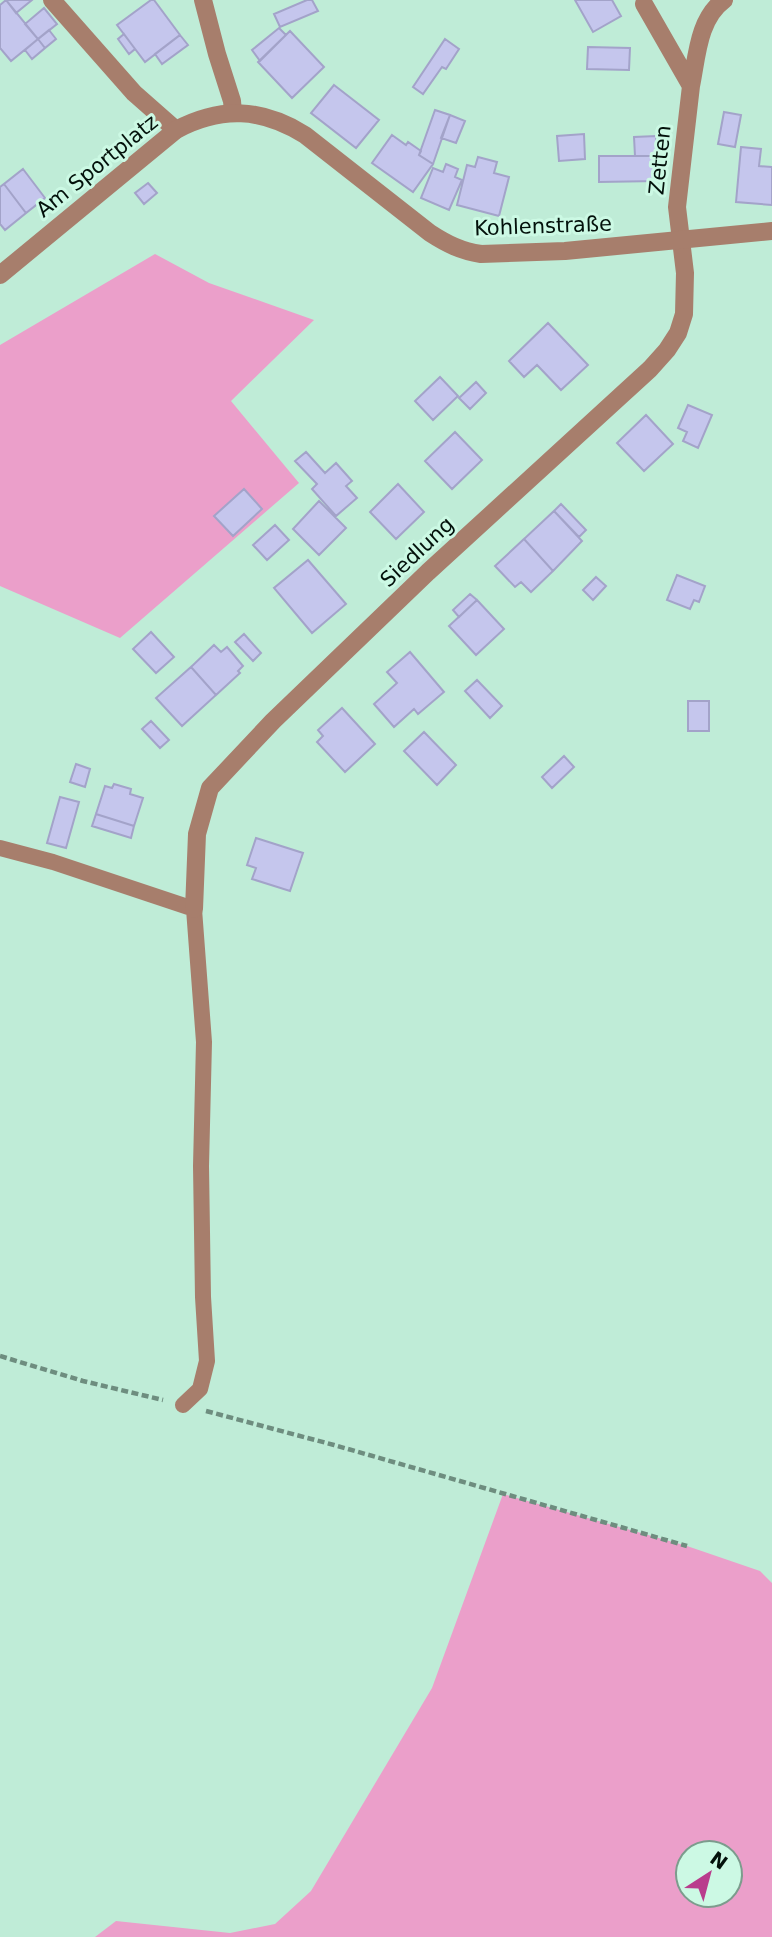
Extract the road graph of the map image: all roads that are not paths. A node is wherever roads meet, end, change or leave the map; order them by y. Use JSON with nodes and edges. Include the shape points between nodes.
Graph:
{"nodes":[{"id":1,"x":51,"y":0,"type":"edge"},
{"id":2,"x":203,"y":0,"type":"edge"},
{"id":3,"x":724,"y":0,"type":"edge"},
{"id":4,"x":643,"y":2,"type":"edge"},
{"id":5,"x":691,"y":86,"type":"junction"},
{"id":6,"x":233,"y":112,"type":"junction"},
{"id":7,"x":176,"y":131,"type":"junction"},
{"id":8,"x":772,"y":231,"type":"edge"},
{"id":9,"x":681,"y":240,"type":"junction"},
{"id":10,"x":0,"y":275,"type":"edge"},
{"id":11,"x":0,"y":848,"type":"edge"},
{"id":12,"x":194,"y":909,"type":"junction"},
{"id":13,"x":183,"y":1405,"type":"road end"}],
"edges":[{"from":1,"to":7,"type":"street","via":[[134,93]]},
{"from":2,"to":6,"type":"street"},
{"from":3,"to":5,"type":"street","name":"Zetten","via":[[715,6],[701,33]]},
{"from":4,"to":5,"type":"street"},
{"from":5,"to":9,"type":"street","name":"Zetten","via":[[677,207]]},
{"from":6,"to":7,"type":"street","name":"Am Sportplatz","via":[[195,120]]},
{"from":6,"to":9,"type":"street","name":"Kohlenstraße","via":[[288,124],[430,233],[468,252],[565,251]]},
{"from":7,"to":10,"type":"street","name":"Am Sportplatz"},
{"from":8,"to":9,"type":"street","name":"Kohlenstraße"},
{"from":9,"to":12,"type":"street","name":"Siedlung","via":[[684,314],[667,350],[428,572],[210,788],[197,834]]},
{"from":11,"to":12,"type":"lane"},
{"from":12,"to":13,"type":"lane","via":[[204,1042],[201,1166],[207,1361],[200,1389]]}]}
